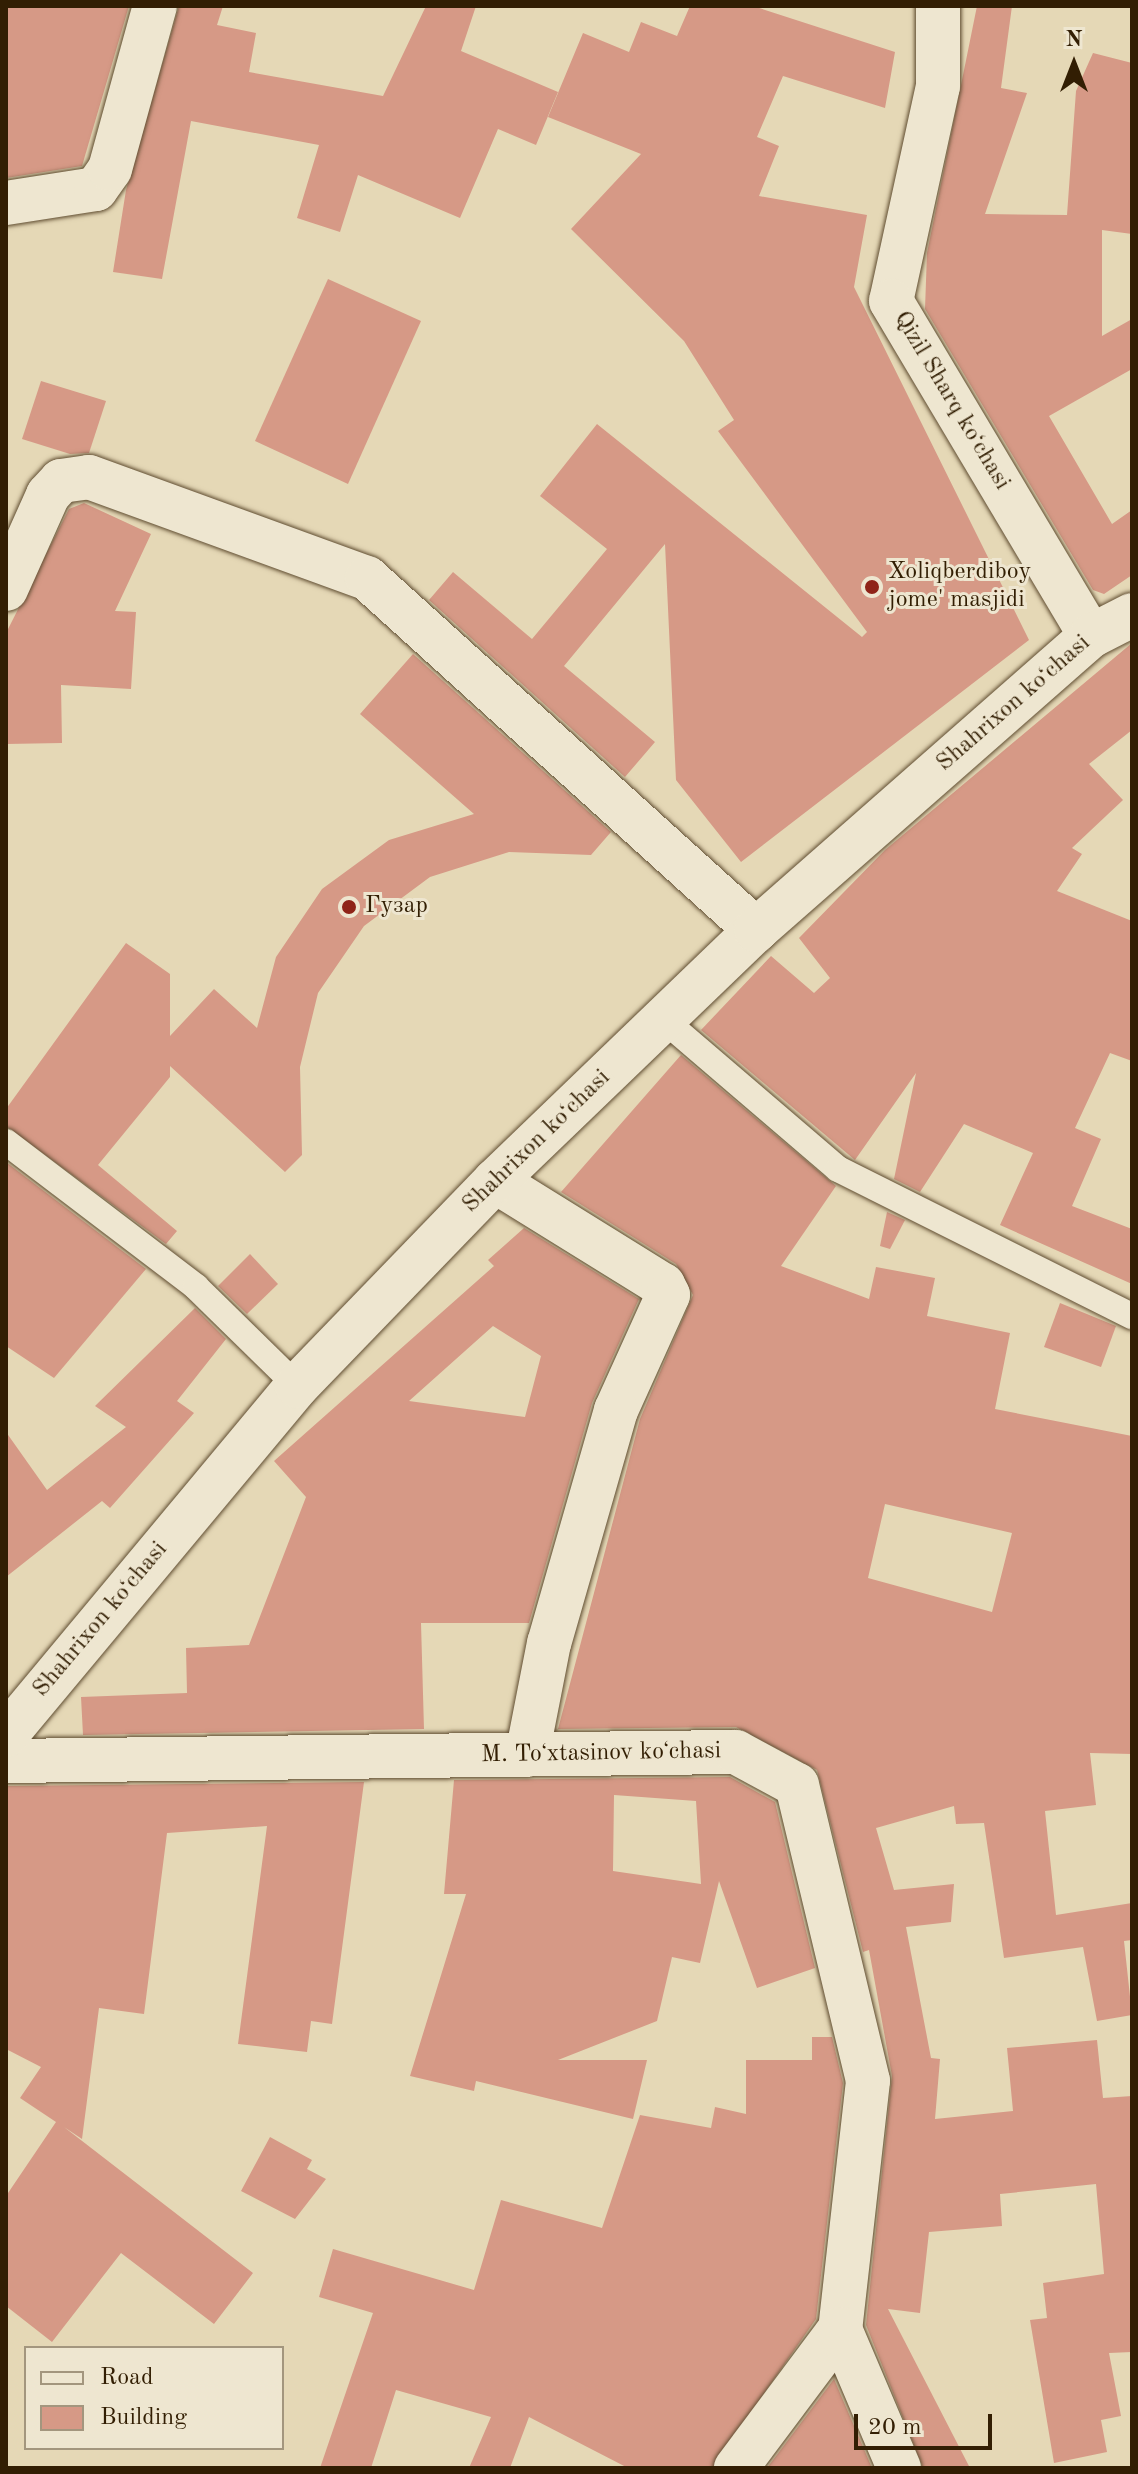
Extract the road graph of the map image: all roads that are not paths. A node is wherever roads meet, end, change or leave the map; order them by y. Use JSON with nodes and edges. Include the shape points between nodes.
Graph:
{"nodes":[{"id":1,"x":155,"y":6,"type":"edge"},
{"id":2,"x":938,"y":6,"type":"edge"},
{"id":3,"x":6,"y":203,"type":"edge"},
{"id":4,"x":6,"y":589,"type":"edge"},
{"id":5,"x":1132,"y":615,"type":"edge"},
{"id":6,"x":1091,"y":636,"type":"junction"},
{"id":7,"x":756,"y":930,"type":"junction"},
{"id":8,"x":663,"y":1019,"type":"junction"},
{"id":9,"x":6,"y":1142,"type":"edge"},
{"id":10,"x":495,"y":1181,"type":"junction"},
{"id":11,"x":1132,"y":1316,"type":"edge"},
{"id":12,"x":297,"y":1386,"type":"junction"},
{"id":13,"x":6,"y":1735,"type":"edge"},
{"id":14,"x":527,"y":1755,"type":"junction"},
{"id":15,"x":6,"y":1761,"type":"edge"},
{"id":16,"x":840,"y":2329,"type":"junction"},
{"id":17,"x":736,"y":2468,"type":"edge"},
{"id":18,"x":899,"y":2468,"type":"edge"}],
"edges":[{"from":1,"to":3,"type":"street","via":[[110,169],[96,189]]},
{"from":2,"to":6,"type":"street","name":"Qizil Sharq koʻchasi","via":[[938,86],[891,301]]},
{"from":4,"to":7,"type":"street","via":[[48,495],[61,481],[89,477],[367,578]]},
{"from":5,"to":6,"type":"street","name":"Shahrixon koʻchasi"},
{"from":6,"to":7,"type":"street","name":"Shahrixon koʻchasi"},
{"from":7,"to":8,"type":"street","name":"Shahrixon koʻchasi"},
{"from":8,"to":10,"type":"street","name":"Shahrixon koʻchasi"},
{"from":8,"to":11,"type":"lane","via":[[838,1169]]},
{"from":9,"to":12,"type":"lane","via":[[196,1287]]},
{"from":10,"to":12,"type":"street","name":"Shahrixon koʻchasi"},
{"from":10,"to":14,"type":"street","via":[[663,1285],[668,1295],[616,1410],[549,1643]]},
{"from":12,"to":13,"type":"street","name":"Shahrixon koʻchasi"},
{"from":14,"to":15,"type":"street","name":"M. Toʻxtasinov koʻchasi"},
{"from":14,"to":16,"type":"street","name":"M. Toʻxtasinov koʻchasi","via":[[736,1752],[797,1785],[868,2081]]},
{"from":16,"to":17,"type":"street"},
{"from":16,"to":18,"type":"street"}]}
